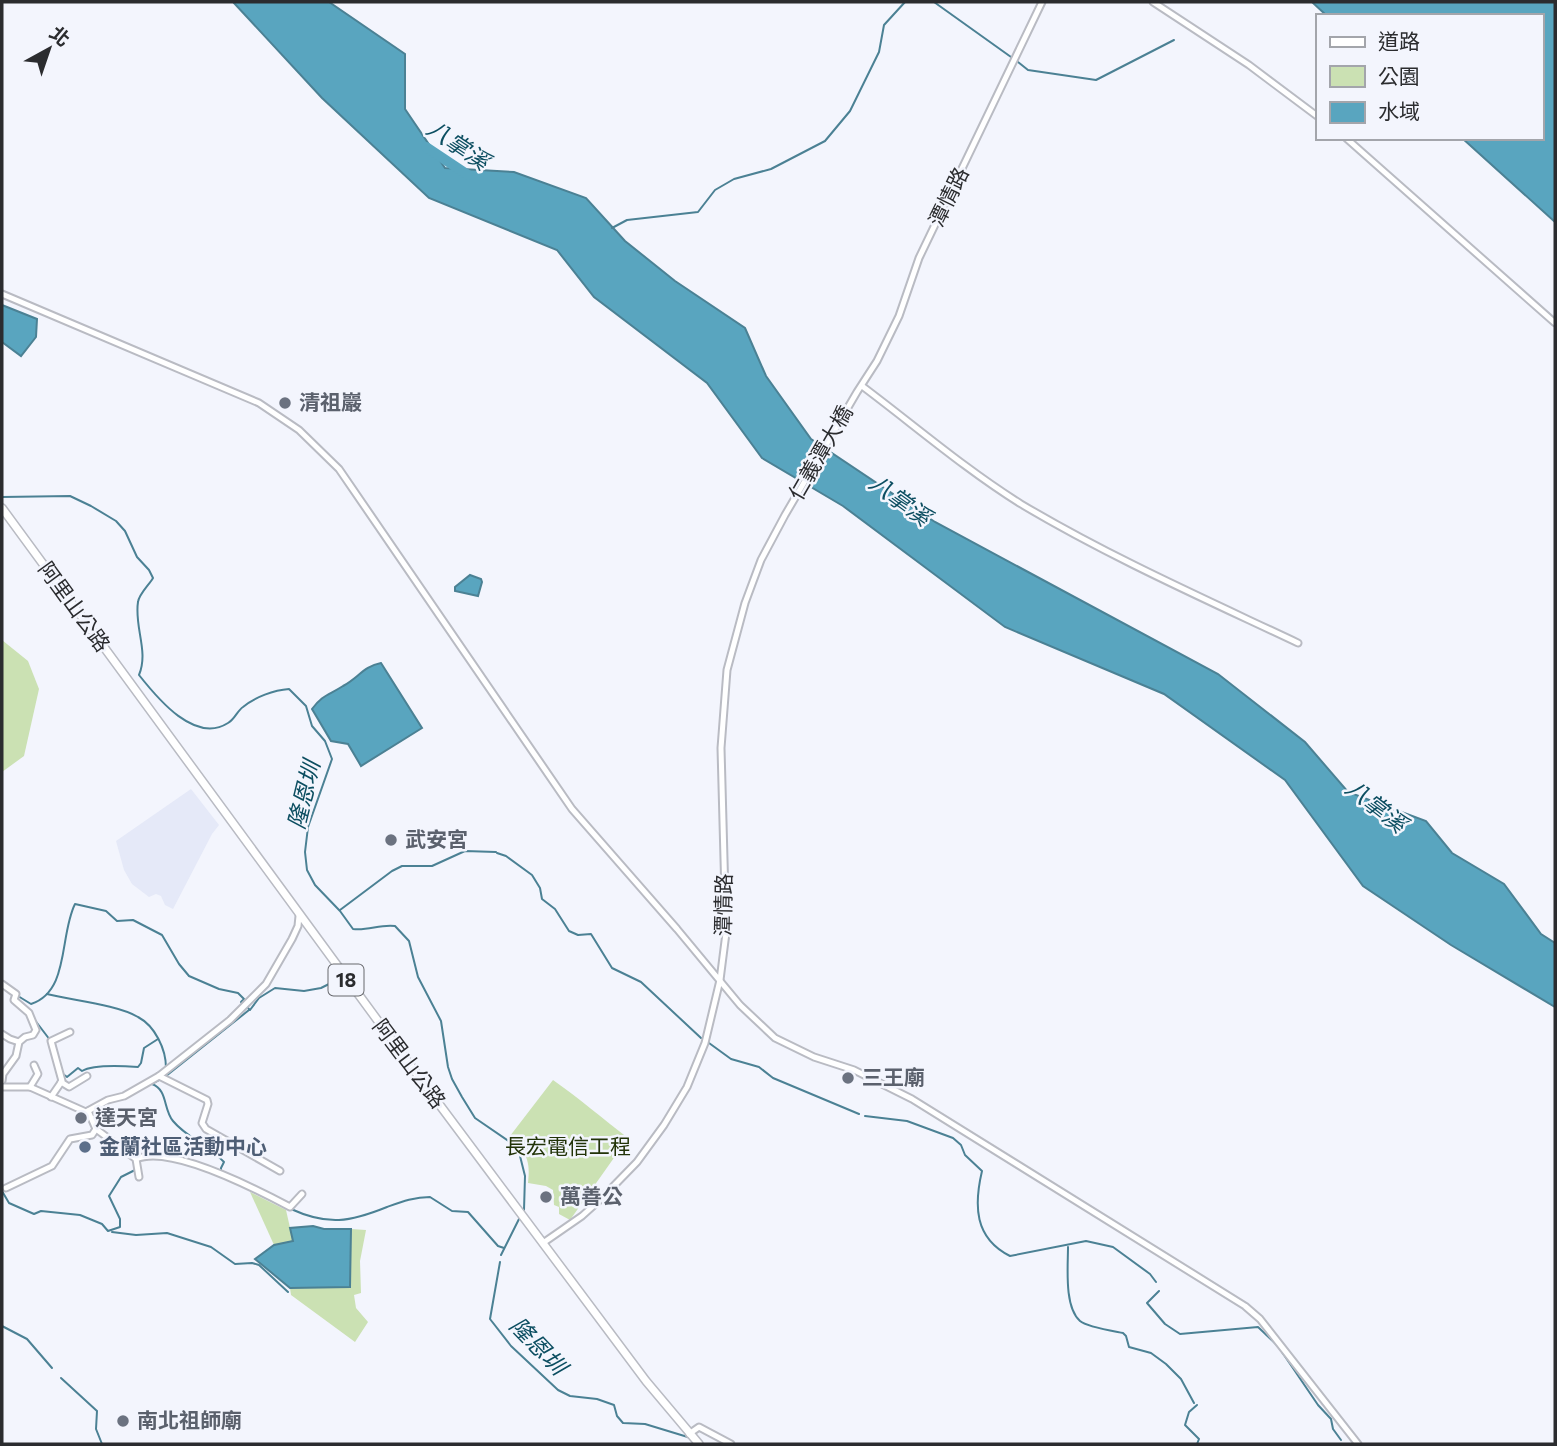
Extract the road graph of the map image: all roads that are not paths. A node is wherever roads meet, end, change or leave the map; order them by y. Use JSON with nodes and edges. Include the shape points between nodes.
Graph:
{"nodes":[{"id":1,"x":1042,"y":2,"type":"edge"},
{"id":2,"x":1153,"y":2,"type":"edge"},
{"id":3,"x":1316,"y":115,"type":"edge"},
{"id":4,"x":1348,"y":140,"type":"edge"},
{"id":5,"x":2,"y":294,"type":"edge"},
{"id":6,"x":1555,"y":323,"type":"edge"},
{"id":7,"x":862,"y":386,"type":"junction"},
{"id":8,"x":857,"y":392,"type":"joint"},
{"id":9,"x":2,"y":508,"type":"edge"},
{"id":10,"x":785,"y":515,"type":"joint"},
{"id":11,"x":1298,"y":643,"type":"dead end"},
{"id":12,"x":299,"y":916,"type":"junction"},
{"id":13,"x":720,"y":980,"type":"junction"},
{"id":14,"x":2,"y":984,"type":"edge"},
{"id":15,"x":70,"y":1032,"type":"dead end"},
{"id":16,"x":2,"y":1034,"type":"edge"},
{"id":17,"x":19,"y":1042,"type":"junction"},
{"id":18,"x":34,"y":1065,"type":"dead end"},
{"id":19,"x":87,"y":1076,"type":"dead end"},
{"id":20,"x":159,"y":1076,"type":"junction"},
{"id":21,"x":61,"y":1082,"type":"junction"},
{"id":22,"x":2,"y":1084,"type":"edge"},
{"id":23,"x":30,"y":1087,"type":"junction"},
{"id":24,"x":51,"y":1097,"type":"junction"},
{"id":25,"x":88,"y":1111,"type":"junction"},
{"id":26,"x":96,"y":1129,"type":"junction"},
{"id":27,"x":136,"y":1159,"type":"junction"},
{"id":28,"x":280,"y":1171,"type":"dead end"},
{"id":29,"x":139,"y":1177,"type":"dead end"},
{"id":30,"x":6,"y":1188,"type":"dead end"},
{"id":31,"x":302,"y":1194,"type":"dead end"},
{"id":32,"x":543,"y":1243,"type":"junction"},
{"id":33,"x":689,"y":1434,"type":"junction"},
{"id":34,"x":699,"y":1444,"type":"edge"},
{"id":35,"x":731,"y":1444,"type":"edge"},
{"id":36,"x":1358,"y":1444,"type":"edge"}],
"edges":[{"from":1,"to":7,"type":"street","name":"潭情路","via":[[919,258],[899,316]]},
{"from":2,"to":3,"type":"street"},
{"from":4,"to":6,"type":"street"},
{"from":5,"to":13,"type":"street","via":[[259,402],[317,445],[346,479],[572,809]]},
{"from":7,"to":8,"type":"street","name":"潭情路"},
{"from":7,"to":11,"type":"street","via":[[1021,504],[1135,566]]},
{"from":8,"to":10,"type":"street","name":"仁義潭大橋"},
{"from":9,"to":12,"type":"main road","name":"阿里山公路","number":"18"},
{"from":10,"to":13,"type":"street","name":"潭情路","via":[[744,603],[727,670],[721,748],[726,933]]},
{"from":12,"to":20,"type":"street","via":[[292,939],[266,984],[230,1020]]},
{"from":12,"to":32,"type":"main road","name":"阿里山公路","number":"18"},
{"from":13,"to":32,"type":"street","name":"潭情路","via":[[705,1043],[687,1087],[664,1125],[603,1198]]},
{"from":13,"to":36,"type":"street","via":[[775,1038],[912,1099],[1245,1306]]},
{"from":14,"to":17,"type":"street","via":[[16,994],[14,1000],[29,1013],[36,1030]]},
{"from":15,"to":21,"type":"street","via":[[51,1041]]},
{"from":16,"to":17,"type":"street"},
{"from":17,"to":22,"type":"street"},
{"from":18,"to":23,"type":"street","via":[[38,1074]]},
{"from":19,"to":21,"type":"street","via":[[69,1087]]},
{"from":20,"to":25,"type":"street"},
{"from":20,"to":28,"type":"street","via":[[207,1100],[202,1123],[206,1129]]},
{"from":21,"to":24,"type":"street"},
{"from":22,"to":23,"type":"street"},
{"from":23,"to":24,"type":"street"},
{"from":24,"to":25,"type":"street"},
{"from":25,"to":26,"type":"street"},
{"from":26,"to":27,"type":"street"},
{"from":26,"to":30,"type":"street","via":[[92,1135],[70,1139],[52,1166]]},
{"from":27,"to":29,"type":"street"},
{"from":27,"to":31,"type":"street","via":[[150,1155],[174,1159],[226,1175],[290,1207]]},
{"from":32,"to":33,"type":"main road","name":"阿里山公路","number":"18"},
{"from":33,"to":34,"type":"main road","name":"阿里山公路","number":"18"},
{"from":33,"to":35,"type":"street","via":[[699,1427]]}]}
